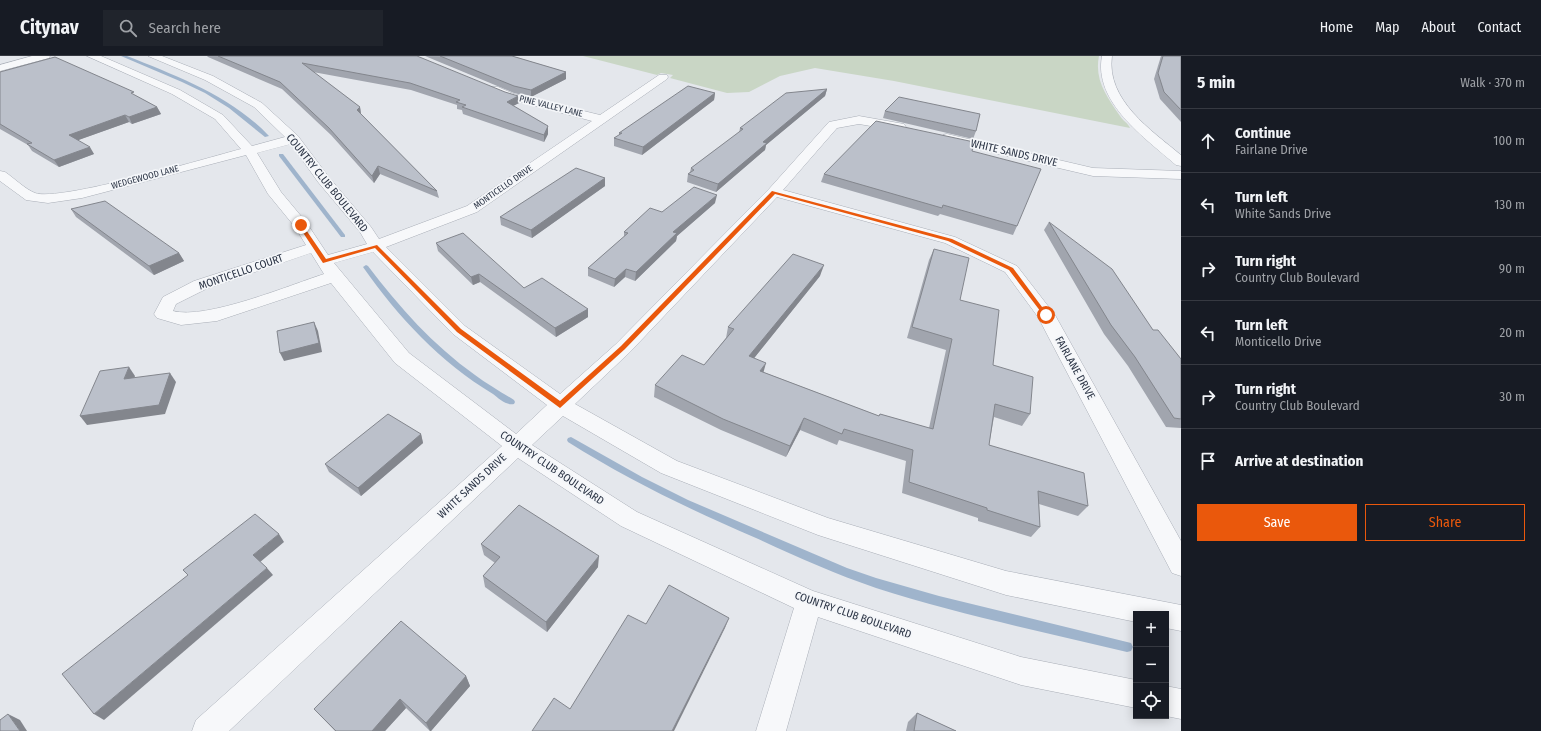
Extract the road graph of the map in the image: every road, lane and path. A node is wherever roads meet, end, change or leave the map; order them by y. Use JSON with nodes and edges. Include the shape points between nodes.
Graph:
{"nodes":[{"id":1,"x":45,"y":56,"type":"edge"},
{"id":2,"x":92,"y":56,"type":"edge"},
{"id":3,"x":153,"y":56,"type":"edge"},
{"id":4,"x":1107,"y":56,"type":"edge"},
{"id":5,"x":0,"y":68,"type":"edge"},
{"id":6,"x":663,"y":77,"type":"dead end"},
{"id":7,"x":482,"y":84,"type":"edge"},
{"id":8,"x":600,"y":119,"type":"junction"},
{"id":9,"x":294,"y":139,"type":"junction"},
{"id":10,"x":249,"y":150,"type":"junction"},
{"id":11,"x":1181,"y":162,"type":"edge"},
{"id":12,"x":1181,"y":175,"type":"edge"},
{"id":13,"x":0,"y":176,"type":"edge"},
{"id":14,"x":774,"y":192,"type":"junction"},
{"id":15,"x":376,"y":246,"type":"junction"},
{"id":16,"x":325,"y":262,"type":"junction"},
{"id":17,"x":560,"y":405,"type":"junction"},
{"id":18,"x":516,"y":445,"type":"junction"},
{"id":19,"x":1181,"y":565,"type":"edge"},
{"id":20,"x":809,"y":602,"type":"junction"},
{"id":21,"x":1146,"y":611,"type":"edge"},
{"id":22,"x":1169,"y":616,"type":"edge"},
{"id":23,"x":1181,"y":618,"type":"edge"},
{"id":24,"x":1133,"y":693,"type":"edge"},
{"id":25,"x":1169,"y":702,"type":"edge"},
{"id":26,"x":1181,"y":704,"type":"edge"},
{"id":27,"x":207,"y":731,"type":"edge"},
{"id":28,"x":771,"y":731,"type":"edge"}],
"edges":[{"from":1,"to":5,"type":"street"},
{"from":2,"to":10,"type":"street","name":"COUNTRY CLUB BOULEVARD","via":[[176,92],[219,117]]},
{"from":3,"to":9,"type":"street","name":"COUNTRY CLUB BOULEVARD","via":[[209,78],[258,105]]},
{"from":4,"to":11,"type":"street","via":[[1107,81],[1130,119]]},
{"from":6,"to":8,"type":"street","name":"MONTICELLO DRIVE"},
{"from":7,"to":8,"type":"street","name":"PINE VALLEY LANE","via":[[510,96]]},
{"from":8,"to":15,"type":"street","name":"MONTICELLO DRIVE","via":[[472,209]]},
{"from":9,"to":10,"type":"street","name":"WEDGEWOOD LANE"},
{"from":9,"to":15,"type":"street","name":"COUNTRY CLUB BOULEVARD"},
{"from":10,"to":13,"type":"street","name":"WEDGEWOOD LANE","via":[[82,194],[48,200],[32,196]]},
{"from":10,"to":16,"type":"street","name":"COUNTRY CLUB BOULEVARD","via":[[275,194]]},
{"from":12,"to":14,"type":"street","name":"WHITE SANDS DRIVE","via":[[1094,172],[859,120],[833,125]]},
{"from":14,"to":17,"type":"street","name":"WHITE SANDS DRIVE","via":[[623,348]]},
{"from":14,"to":19,"type":"street","name":"FAIRLANE DRIVE","via":[[950,240],[1011,269],[1046,315]]},
{"from":15,"to":16,"type":"street","name":"MONTICELLO DRIVE"},
{"from":15,"to":17,"type":"street","name":"COUNTRY CLUB BOULEVARD","via":[[459,330]]},
{"from":16,"to":16,"type":"street","name":"MONTICELLO COURT","via":[[217,315],[181,319],[163,314],[169,302],[200,285]]},
{"from":16,"to":18,"type":"street","name":"COUNTRY CLUB BOULEVARD","via":[[402,358]]},
{"from":17,"to":18,"type":"street","name":"WHITE SANDS DRIVE"},
{"from":17,"to":21,"type":"street","name":"COUNTRY CLUB BOULEVARD","via":[[669,467],[826,528],[1006,583]]},
{"from":18,"to":20,"type":"street","name":"COUNTRY CLUB BOULEVARD","via":[[629,519]]},
{"from":18,"to":27,"type":"street","name":"WHITE SANDS DRIVE"},
{"from":20,"to":24,"type":"street","name":"COUNTRY CLUB BOULEVARD","via":[[1021,671]]},
{"from":20,"to":28,"type":"street"},
{"from":22,"to":23,"type":"street"},
{"from":25,"to":26,"type":"street"}]}
